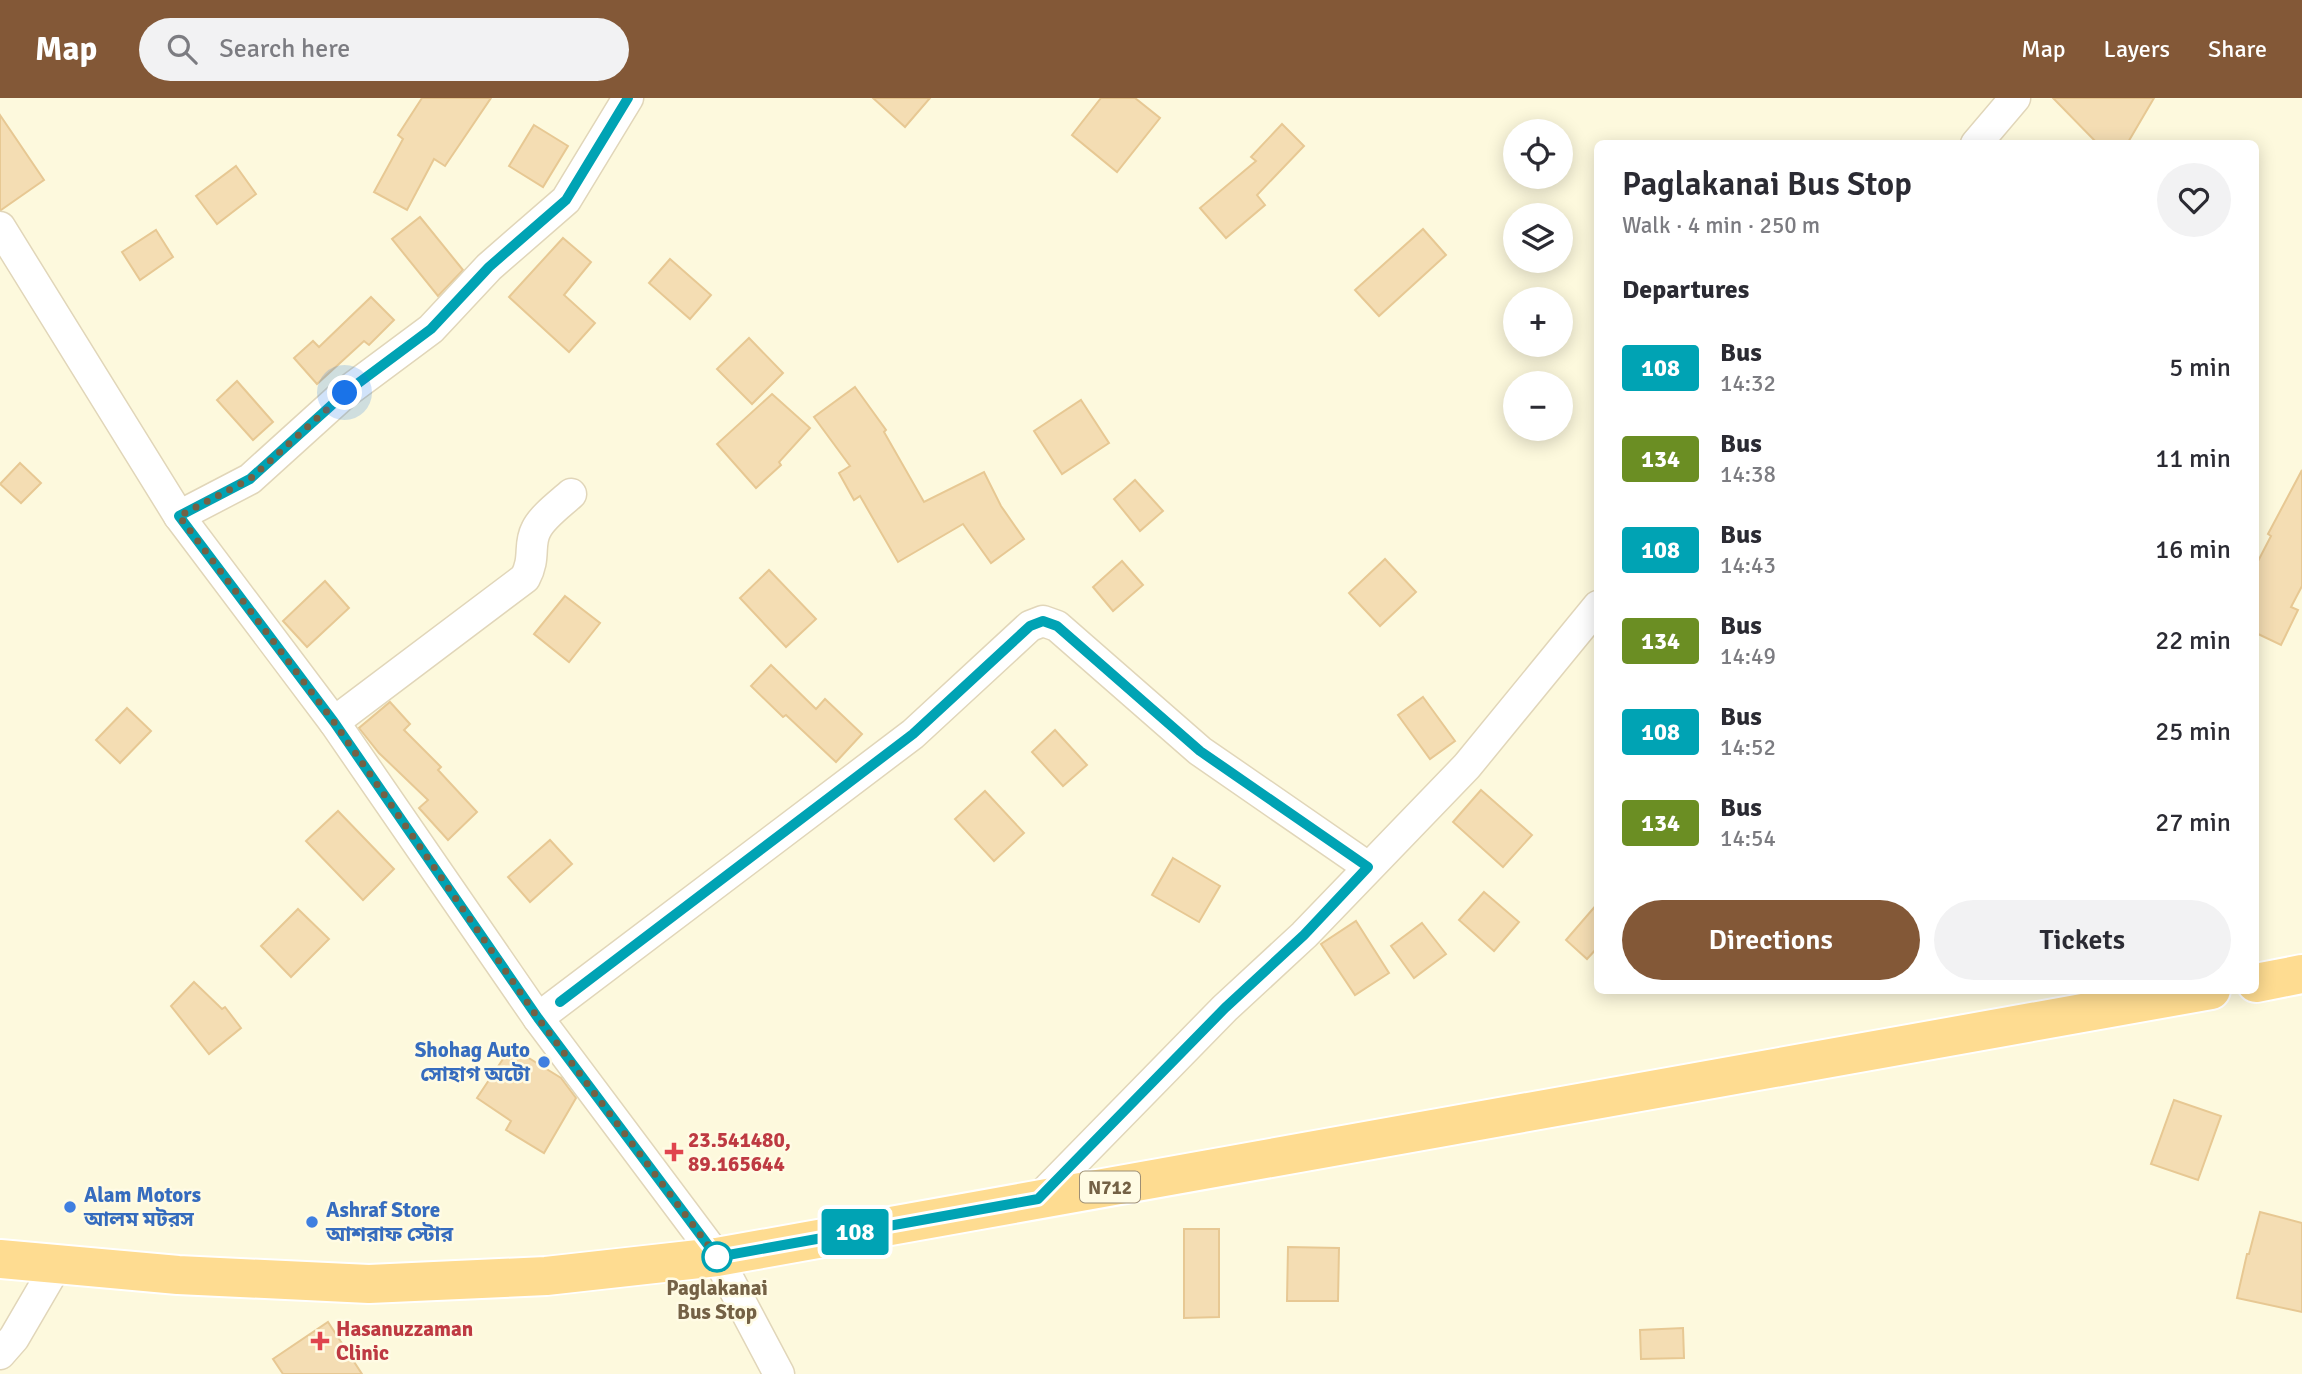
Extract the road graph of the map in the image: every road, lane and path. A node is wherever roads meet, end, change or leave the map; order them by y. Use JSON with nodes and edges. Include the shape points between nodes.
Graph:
{"nodes":[{"id":1,"x":628,"y":98,"type":"edge"},
{"id":2,"x":2015,"y":98,"type":"edge"},
{"id":3,"x":1979,"y":140,"type":"edge"},
{"id":4,"x":5,"y":245,"type":"edge"},
{"id":5,"x":570,"y":494,"type":"dead end"},
{"id":6,"x":179,"y":516,"type":"junction"},
{"id":7,"x":1594,"y":611,"type":"edge"},
{"id":8,"x":334,"y":722,"type":"junction"},
{"id":9,"x":1368,"y":867,"type":"junction"},
{"id":10,"x":2302,"y":974,"type":"edge"},
{"id":11,"x":2259,"y":981,"type":"edge"},
{"id":12,"x":2189,"y":994,"type":"edge"},
{"id":13,"x":538,"y":1018,"type":"junction"},
{"id":14,"x":1038,"y":1199,"type":"junction"},
{"id":15,"x":717,"y":1257,"type":"junction"},
{"id":16,"x":0,"y":1259,"type":"edge"},
{"id":17,"x":56,"y":1266,"type":"junction"},
{"id":18,"x":0,"y":1354,"type":"edge"},
{"id":19,"x":779,"y":1374,"type":"edge"}],
"edges":[{"from":1,"to":6,"type":"street","via":[[566,200],[489,267],[431,329],[345,393],[250,479]]},
{"from":2,"to":3,"type":"street"},
{"from":4,"to":6,"type":"street"},
{"from":5,"to":8,"type":"street","via":[[537,527],[532,565],[525,578]]},
{"from":6,"to":8,"type":"street"},
{"from":7,"to":9,"type":"street","via":[[1467,766]]},
{"from":8,"to":13,"type":"street"},
{"from":9,"to":13,"type":"street","via":[[1200,751],[1057,626],[1043,621],[1030,626],[913,734]]},
{"from":9,"to":14,"type":"street"},
{"from":10,"to":11,"type":"highway"},
{"from":12,"to":14,"type":"highway","number":"N712"},
{"from":13,"to":15,"type":"street"},
{"from":14,"to":15,"type":"highway","number":"N712"},
{"from":15,"to":17,"type":"highway","number":"N712","via":[[546,1276],[369,1284]]},
{"from":15,"to":19,"type":"street"},
{"from":16,"to":17,"type":"highway","number":"N712"},
{"from":17,"to":18,"type":"street"}]}
